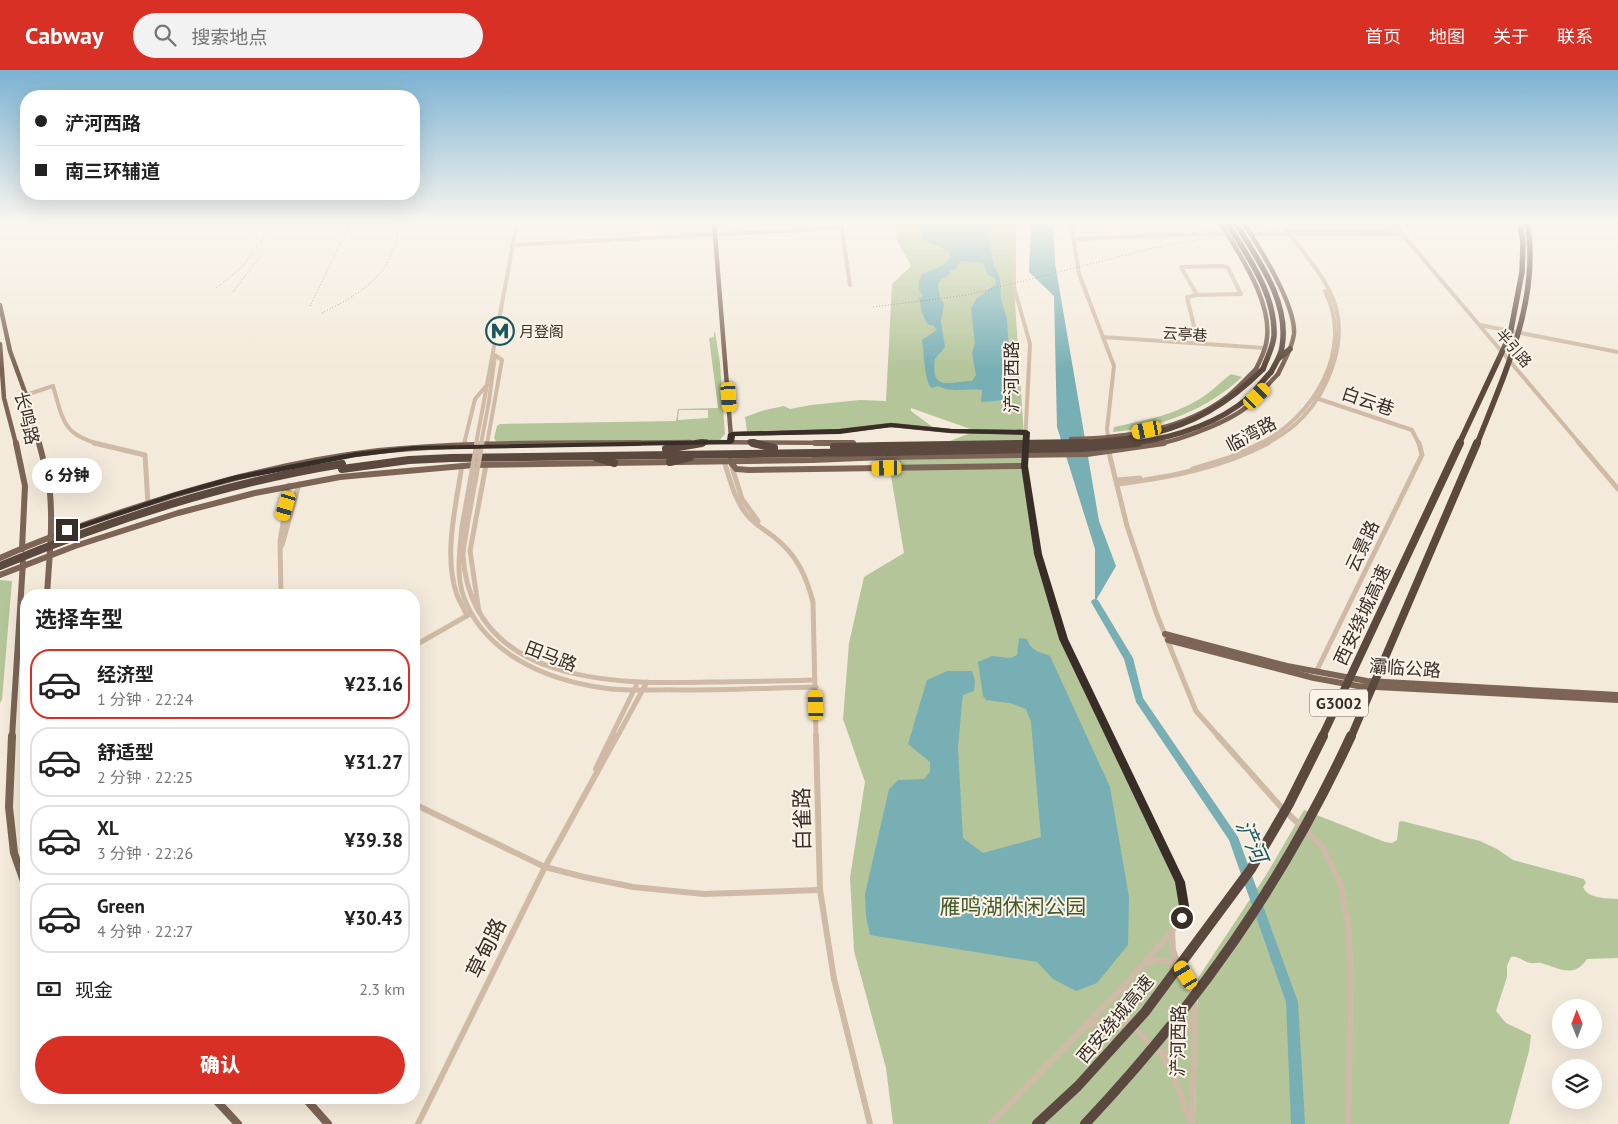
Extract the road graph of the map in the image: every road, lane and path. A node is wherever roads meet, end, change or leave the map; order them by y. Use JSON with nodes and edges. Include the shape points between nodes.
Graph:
{"nodes":[{"id":1,"x":508,"y":271,"type":"edge"},
{"id":2,"x":718,"y":271,"type":"edge"},
{"id":3,"x":848,"y":271,"type":"edge"},
{"id":4,"x":1014,"y":271,"type":"edge"},
{"id":5,"x":1079,"y":271,"type":"edge"},
{"id":6,"x":1183,"y":271,"type":"edge"},
{"id":7,"x":1230,"y":271,"type":"edge"},
{"id":8,"x":1247,"y":271,"type":"edge"},
{"id":9,"x":1255,"y":271,"type":"edge"},
{"id":10,"x":1263,"y":271,"type":"edge"},
{"id":11,"x":1270,"y":271,"type":"edge"},
{"id":12,"x":1316,"y":271,"type":"edge"},
{"id":13,"x":1434,"y":271,"type":"edge"},
{"id":14,"x":1522,"y":271,"type":"edge"},
{"id":15,"x":1530,"y":271,"type":"edge"},
{"id":16,"x":850,"y":285,"type":"dead end"},
{"id":17,"x":1197,"y":295,"type":"junction"},
{"id":18,"x":0,"y":306,"type":"edge"},
{"id":19,"x":1479,"y":325,"type":"junction"},
{"id":20,"x":1104,"y":338,"type":"junction"},
{"id":21,"x":1273,"y":339,"type":"junction"},
{"id":22,"x":1198,"y":343,"type":"junction"},
{"id":23,"x":0,"y":344,"type":"edge"},
{"id":24,"x":1265,"y":348,"type":"junction"},
{"id":25,"x":1290,"y":349,"type":"junction"},
{"id":26,"x":10,"y":351,"type":"junction"},
{"id":27,"x":1618,"y":352,"type":"edge"},
{"id":28,"x":1,"y":353,"type":"edge"},
{"id":29,"x":495,"y":354,"type":"junction"},
{"id":30,"x":1278,"y":359,"type":"junction"},
{"id":31,"x":1259,"y":369,"type":"junction"},
{"id":32,"x":486,"y":386,"type":"junction"},
{"id":33,"x":26,"y":395,"type":"junction"},
{"id":34,"x":1316,"y":398,"type":"junction"},
{"id":35,"x":486,"y":401,"type":"junction"},
{"id":36,"x":1412,"y":430,"type":"joint"},
{"id":37,"x":1026,"y":432,"type":"junction"},
{"id":38,"x":732,"y":434,"type":"junction"},
{"id":39,"x":706,"y":442,"type":"junction"},
{"id":40,"x":731,"y":442,"type":"junction"},
{"id":41,"x":750,"y":442,"type":"junction"},
{"id":42,"x":464,"y":446,"type":"junction"},
{"id":43,"x":487,"y":446,"type":"junction"},
{"id":44,"x":774,"y":448,"type":"junction"},
{"id":45,"x":666,"y":449,"type":"junction"},
{"id":46,"x":884,"y":449,"type":"junction"},
{"id":47,"x":706,"y":454,"type":"junction"},
{"id":48,"x":588,"y":455,"type":"junction"},
{"id":49,"x":727,"y":461,"type":"junction"},
{"id":50,"x":670,"y":462,"type":"junction"},
{"id":51,"x":614,"y":463,"type":"junction"},
{"id":52,"x":486,"y":465,"type":"junction"},
{"id":53,"x":342,"y":466,"type":"junction"},
{"id":54,"x":462,"y":466,"type":"junction"},
{"id":55,"x":1024,"y":466,"type":"junction"},
{"id":56,"x":1117,"y":482,"type":"junction"},
{"id":57,"x":299,"y":484,"type":"junction"},
{"id":58,"x":289,"y":486,"type":"junction"},
{"id":59,"x":1618,"y":489,"type":"edge"},
{"id":60,"x":148,"y":504,"type":"junction"},
{"id":61,"x":464,"y":526,"type":"junction"},
{"id":62,"x":51,"y":535,"type":"junction"},
{"id":63,"x":22,"y":547,"type":"junction"},
{"id":64,"x":280,"y":550,"type":"junction"},
{"id":65,"x":51,"y":555,"type":"junction"},
{"id":66,"x":0,"y":558,"type":"edge"},
{"id":67,"x":0,"y":566,"type":"edge"},
{"id":68,"x":23,"y":566,"type":"junction"},
{"id":69,"x":0,"y":571,"type":"edge"},
{"id":70,"x":0,"y":575,"type":"edge"},
{"id":71,"x":21,"y":589,"type":"edge"},
{"id":72,"x":48,"y":589,"type":"edge"},
{"id":73,"x":281,"y":589,"type":"edge"},
{"id":74,"x":20,"y":610,"type":"edge"},
{"id":75,"x":469,"y":615,"type":"junction"},
{"id":76,"x":480,"y":616,"type":"junction"},
{"id":77,"x":1166,"y":637,"type":"junction"},
{"id":78,"x":420,"y":643,"type":"edge"},
{"id":79,"x":1316,"y":672,"type":"junction"},
{"id":80,"x":638,"y":682,"type":"junction"},
{"id":81,"x":647,"y":682,"type":"junction"},
{"id":82,"x":815,"y":683,"type":"junction"},
{"id":83,"x":634,"y":689,"type":"junction"},
{"id":84,"x":643,"y":689,"type":"junction"},
{"id":85,"x":1618,"y":695,"type":"edge"},
{"id":86,"x":1618,"y":700,"type":"edge"},
{"id":87,"x":588,"y":788,"type":"junction"},
{"id":88,"x":420,"y":807,"type":"edge"},
{"id":89,"x":545,"y":867,"type":"junction"},
{"id":90,"x":20,"y":870,"type":"edge"},
{"id":91,"x":820,"y":890,"type":"junction"},
{"id":92,"x":1172,"y":931,"type":"junction"},
{"id":93,"x":1178,"y":963,"type":"junction"},
{"id":94,"x":1143,"y":964,"type":"junction"},
{"id":95,"x":1126,"y":984,"type":"junction"},
{"id":96,"x":1195,"y":1010,"type":"junction"},
{"id":97,"x":1126,"y":1022,"type":"junction"},
{"id":98,"x":1084,"y":1027,"type":"junction"},
{"id":99,"x":1157,"y":1051,"type":"junction"},
{"id":100,"x":220,"y":1104,"type":"edge"},
{"id":101,"x":310,"y":1104,"type":"edge"},
{"id":102,"x":238,"y":1124,"type":"edge"},
{"id":103,"x":328,"y":1124,"type":"edge"},
{"id":104,"x":418,"y":1124,"type":"edge"},
{"id":105,"x":870,"y":1124,"type":"edge"},
{"id":106,"x":990,"y":1124,"type":"edge"},
{"id":107,"x":1038,"y":1124,"type":"edge"},
{"id":108,"x":1085,"y":1124,"type":"edge"},
{"id":109,"x":1191,"y":1124,"type":"edge"},
{"id":110,"x":1348,"y":1124,"type":"edge"}],
"edges":[{"from":1,"to":29,"type":"street","name":"田马路"},
{"from":2,"to":38,"type":"main road"},
{"from":3,"to":16,"type":"street"},
{"from":4,"to":37,"type":"street","name":"浐河西路","via":[[1014,287],[1030,344]]},
{"from":5,"to":20,"type":"street"},
{"from":6,"to":17,"type":"street"},
{"from":7,"to":17,"type":"street","via":[[1241,294]]},
{"from":8,"to":24,"type":"main road","via":[[1266,313]]},
{"from":9,"to":21,"type":"highway","via":[[1272,306]]},
{"from":10,"to":30,"type":"highway","via":[[1282,310],[1283,339]]},
{"from":11,"to":25,"type":"main road","via":[[1289,308],[1294,331]]},
{"from":12,"to":34,"type":"street","name":"临湾路","via":[[1326,285],[1339,317],[1332,371]]},
{"from":13,"to":19,"type":"street","name":"半引路"},
{"from":14,"to":107,"type":"highway","name":"西安绕城高速","number":"G3002","bridge":true,"via":[[1510,335],[1289,804],[1251,869],[1145,1012],[1078,1086]]},
{"from":15,"to":108,"type":"highway","number":"G3002","bridge":true,"via":[[1527,293],[1503,376],[1476,447],[1333,773],[1286,863],[1222,961],[1135,1070]]},
{"from":17,"to":22,"type":"street","via":[[1187,297]]},
{"from":18,"to":26,"type":"main road","name":"长鸣路"},
{"from":19,"to":27,"type":"street"},
{"from":19,"to":59,"type":"street","name":"半引路"},
{"from":20,"to":22,"type":"street"},
{"from":20,"to":24,"type":"street","name":"云亭巷"},
{"from":20,"to":56,"type":"street","via":[[1114,366],[1108,429],[1110,457]]},
{"from":21,"to":24,"type":"highway"},
{"from":21,"to":31,"type":"highway"},
{"from":22,"to":24,"type":"street"},
{"from":23,"to":28,"type":"main road","name":"长鸣路"},
{"from":24,"to":31,"type":"main road"},
{"from":25,"to":30,"type":"highway"},
{"from":25,"to":46,"type":"main road","bridge":true,"via":[[1278,374],[1248,406],[1220,422],[1163,443],[1087,454]]},
{"from":26,"to":28,"type":"main road"},
{"from":26,"to":33,"type":"main road","name":"长鸣路"},
{"from":28,"to":63,"type":"main road","name":"长鸣路","via":[[4,398],[25,483]]},
{"from":29,"to":32,"type":"street","name":"田马路"},
{"from":29,"to":35,"type":"street","name":"田马路"},
{"from":29,"to":43,"type":"street","via":[[502,360]]},
{"from":30,"to":46,"type":"highway","bridge":true,"via":[[1262,384],[1243,403],[1197,427],[1154,441],[1083,449]]},
{"from":31,"to":46,"type":"highway","bridge":true,"via":[[1250,384],[1228,403],[1190,423],[1152,434],[1107,442]]},
{"from":32,"to":35,"type":"street","name":"田马路"},
{"from":32,"to":42,"type":"street","via":[[475,400]]},
{"from":33,"to":60,"type":"street","via":[[54,386],[66,428],[83,440],[144,455]]},
{"from":33,"to":62,"type":"main road","name":"长鸣路","via":[[47,473]]},
{"from":34,"to":36,"type":"street","name":"白云巷"},
{"from":34,"to":56,"type":"street","name":"临湾路","via":[[1313,407],[1290,429],[1244,455],[1179,475]]},
{"from":35,"to":61,"type":"street","name":"田马路","bridge":true},
{"from":36,"to":79,"type":"street","name":"云景路","via":[[1422,455]]},
{"from":37,"to":38,"type":"main road","via":[[951,431],[891,425],[840,431]]},
{"from":37,"to":55,"type":"street","name":"浐河西路"},
{"from":38,"to":40,"type":"main road"},
{"from":39,"to":40,"type":"main road"},
{"from":39,"to":43,"type":"main road"},
{"from":39,"to":45,"type":"highway"},
{"from":40,"to":41,"type":"main road"},
{"from":41,"to":44,"type":"highway"},
{"from":41,"to":46,"type":"main road"},
{"from":42,"to":43,"type":"main road"},
{"from":42,"to":60,"type":"main road","via":[[404,449],[298,464],[236,477]]},
{"from":44,"to":45,"type":"highway"},
{"from":44,"to":46,"type":"highway"},
{"from":45,"to":53,"type":"highway","via":[[476,452],[419,455]]},
{"from":46,"to":47,"type":"highway"},
{"from":46,"to":49,"type":"main road"},
{"from":47,"to":48,"type":"highway"},
{"from":47,"to":50,"type":"highway"},
{"from":48,"to":51,"type":"highway"},
{"from":48,"to":53,"type":"highway","via":[[442,458]]},
{"from":49,"to":50,"type":"main road"},
{"from":49,"to":55,"type":"main road","via":[[736,468],[749,470]]},
{"from":49,"to":82,"type":"street","name":"白雀路","via":[[731,487],[747,516],[791,551],[808,580],[813,602]]},
{"from":50,"to":51,"type":"main road"},
{"from":51,"to":52,"type":"main road"},
{"from":52,"to":54,"type":"main road"},
{"from":52,"to":76,"type":"street","via":[[470,551]]},
{"from":53,"to":67,"type":"highway","bridge":true,"via":[[293,473],[178,502]]},
{"from":53,"to":69,"type":"highway","via":[[171,508]]},
{"from":54,"to":57,"type":"main road","via":[[372,472]]},
{"from":54,"to":75,"type":"street","via":[[451,565],[457,595]]},
{"from":55,"to":92,"type":"street","name":"浐河西路","via":[[1038,554],[1063,639],[1180,882],[1184,906],[1182,918]]},
{"from":56,"to":77,"type":"street","via":[[1127,526]]},
{"from":57,"to":58,"type":"main road"},
{"from":57,"to":64,"type":"street"},
{"from":58,"to":64,"type":"street"},
{"from":58,"to":65,"type":"main road","via":[[178,512]]},
{"from":60,"to":62,"type":"main road"},
{"from":61,"to":75,"type":"street","name":"田马路","via":[[457,560]]},
{"from":61,"to":76,"type":"street","name":"田马路","via":[[465,574],[471,599]]},
{"from":62,"to":63,"type":"main road"},
{"from":62,"to":65,"type":"main road","name":"长鸣路"},
{"from":63,"to":66,"type":"main road"},
{"from":63,"to":68,"type":"main road","name":"长鸣路"},
{"from":64,"to":73,"type":"street"},
{"from":65,"to":68,"type":"main road"},
{"from":65,"to":72,"type":"main road","name":"长鸣路"},
{"from":68,"to":70,"type":"main road"},
{"from":68,"to":71,"type":"main road","name":"长鸣路"},
{"from":74,"to":90,"type":"main road","name":"长鸣路","via":[[9,771],[14,853]]},
{"from":75,"to":78,"type":"street"},
{"from":75,"to":83,"type":"street","name":"田马路","via":[[495,646],[524,665],[565,680],[604,688]]},
{"from":76,"to":80,"type":"street","name":"田马路","via":[[499,639],[528,658],[560,671],[608,681]]},
{"from":77,"to":79,"type":"main road","name":"灞临公路"},
{"from":77,"to":86,"type":"main road","name":"灞临公路","via":[[1314,678],[1358,686]]},
{"from":77,"to":110,"type":"street","via":[[1196,711],[1280,807],[1322,846],[1340,885],[1348,925],[1351,974]]},
{"from":79,"to":85,"type":"main road","name":"灞临公路","via":[[1377,681]]},
{"from":80,"to":81,"type":"street","name":"田马路"},
{"from":80,"to":83,"type":"street"},
{"from":81,"to":82,"type":"street","name":"田马路"},
{"from":81,"to":84,"type":"street"},
{"from":82,"to":84,"type":"street","name":"田马路"},
{"from":82,"to":91,"type":"street","name":"白雀路"},
{"from":83,"to":84,"type":"street","name":"田马路"},
{"from":83,"to":87,"type":"street"},
{"from":84,"to":87,"type":"street"},
{"from":87,"to":89,"type":"street","name":"草甸路"},
{"from":88,"to":89,"type":"street"},
{"from":89,"to":91,"type":"street","via":[[632,887],[695,893]]},
{"from":89,"to":104,"type":"street","name":"草甸路"},
{"from":91,"to":105,"type":"street","name":"白雀路","via":[[834,979]]},
{"from":92,"to":93,"type":"street","name":"浐河西路","via":[[1173,950]]},
{"from":92,"to":94,"type":"street"},
{"from":93,"to":94,"type":"street","via":[[1156,960]]},
{"from":93,"to":96,"type":"street","name":"浐河西路","via":[[1192,984]]},
{"from":94,"to":95,"type":"street"},
{"from":95,"to":97,"type":"street","via":[[1122,1006]]},
{"from":95,"to":98,"type":"street"},
{"from":96,"to":99,"type":"street","via":[[1192,1021],[1175,1047],[1164,1053]]},
{"from":96,"to":109,"type":"street","name":"浐河西路"},
{"from":97,"to":98,"type":"street","via":[[1114,1019]]},
{"from":97,"to":99,"type":"street"},
{"from":98,"to":106,"type":"street"},
{"from":99,"to":109,"type":"street","via":[[1175,1076]]},
{"from":100,"to":102,"type":"main road"},
{"from":101,"to":103,"type":"main road"}]}
